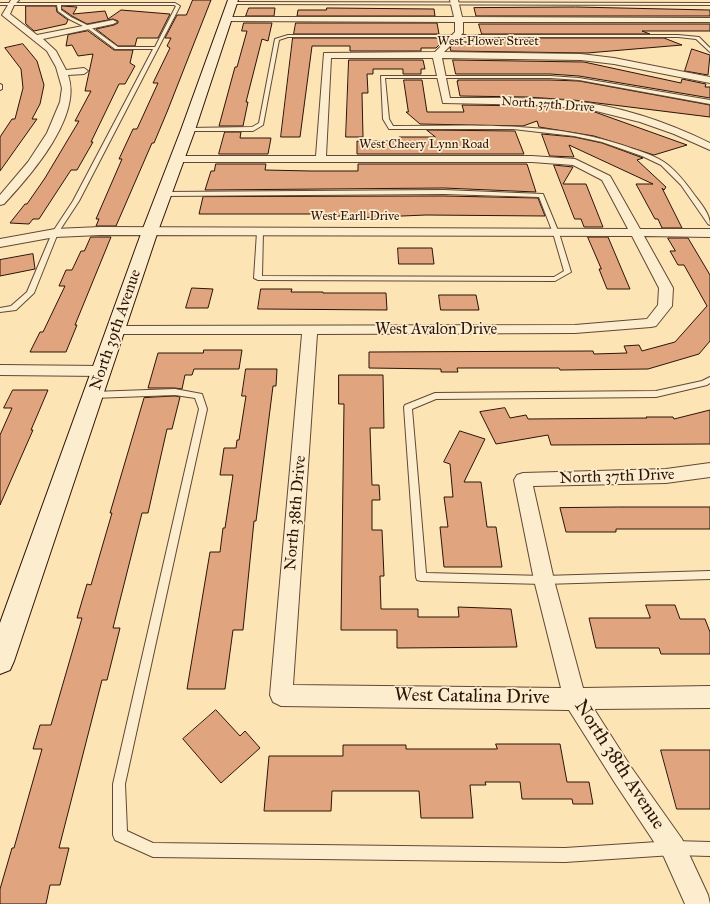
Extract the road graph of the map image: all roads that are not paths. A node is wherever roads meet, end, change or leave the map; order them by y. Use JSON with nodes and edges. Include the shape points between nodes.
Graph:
{"nodes":[{"id":1,"x":13,"y":2,"type":"edge"},
{"id":2,"x":454,"y":2,"type":"edge"},
{"id":3,"x":0,"y":4,"type":"edge"},
{"id":4,"x":59,"y":4,"type":"junction"},
{"id":5,"x":710,"y":4,"type":"edge"},
{"id":6,"x":230,"y":8,"type":"edge"},
{"id":7,"x":459,"y":20,"type":"junction"},
{"id":8,"x":710,"y":20,"type":"edge"},
{"id":9,"x":113,"y":22,"type":"dead end"},
{"id":10,"x":88,"y":27,"type":"junction"},
{"id":11,"x":457,"y":36,"type":"junction"},
{"id":12,"x":36,"y":38,"type":"junction"},
{"id":13,"x":155,"y":48,"type":"junction"},
{"id":14,"x":710,"y":51,"type":"edge"},
{"id":15,"x":437,"y":55,"type":"junction"},
{"id":16,"x":84,"y":71,"type":"dead end"},
{"id":17,"x":63,"y":74,"type":"junction"},
{"id":18,"x":440,"y":76,"type":"junction"},
{"id":19,"x":710,"y":80,"type":"edge"},
{"id":20,"x":0,"y":85,"type":"edge"},
{"id":21,"x":0,"y":89,"type":"edge"},
{"id":22,"x":710,"y":102,"type":"edge"},
{"id":23,"x":188,"y":130,"type":"junction"},
{"id":24,"x":704,"y":134,"type":"dead end"},
{"id":25,"x":693,"y":138,"type":"junction"},
{"id":26,"x":710,"y":147,"type":"edge"},
{"id":27,"x":321,"y":158,"type":"junction"},
{"id":28,"x":178,"y":159,"type":"junction"},
{"id":29,"x":165,"y":194,"type":"junction"},
{"id":30,"x":0,"y":202,"type":"edge"},
{"id":31,"x":710,"y":223,"type":"edge"},
{"id":32,"x":150,"y":231,"type":"junction"},
{"id":33,"x":260,"y":232,"type":"junction"},
{"id":34,"x":55,"y":233,"type":"junction"},
{"id":35,"x":556,"y":233,"type":"junction"},
{"id":36,"x":634,"y":233,"type":"junction"},
{"id":37,"x":710,"y":233,"type":"edge"},
{"id":38,"x":0,"y":243,"type":"edge"},
{"id":39,"x":0,"y":310,"type":"edge"},
{"id":40,"x":116,"y":330,"type":"junction"},
{"id":41,"x":310,"y":330,"type":"junction"},
{"id":42,"x":0,"y":370,"type":"edge"},
{"id":43,"x":101,"y":371,"type":"junction"},
{"id":44,"x":710,"y":380,"type":"edge"},
{"id":45,"x":93,"y":395,"type":"junction"},
{"id":46,"x":710,"y":470,"type":"edge"},
{"id":47,"x":523,"y":480,"type":"joint"},
{"id":48,"x":710,"y":575,"type":"edge"},
{"id":49,"x":544,"y":580,"type":"junction"},
{"id":50,"x":0,"y":661,"type":"edge"},
{"id":51,"x":281,"y":695,"type":"joint"},
{"id":52,"x":710,"y":697,"type":"edge"},
{"id":53,"x":575,"y":699,"type":"junction"},
{"id":54,"x":674,"y":848,"type":"junction"},
{"id":55,"x":710,"y":849,"type":"edge"},
{"id":56,"x":699,"y":904,"type":"edge"}],
"edges":[{"from":1,"to":3,"type":"lane"},
{"from":1,"to":4,"type":"lane"},
{"from":1,"to":12,"type":"street","via":[[6,15]]},
{"from":2,"to":5,"type":"lane"},
{"from":2,"to":6,"type":"lane"},
{"from":2,"to":7,"type":"street"},
{"from":4,"to":10,"type":"lane","via":[[59,10]]},
{"from":4,"to":13,"type":"lane","via":[[175,4],[178,6]]},
{"from":6,"to":7,"type":"street"},
{"from":6,"to":23,"type":"street","name":"North 39th Avenue"},
{"from":7,"to":8,"type":"street"},
{"from":7,"to":11,"type":"street"},
{"from":9,"to":10,"type":"street"},
{"from":10,"to":12,"type":"street"},
{"from":10,"to":13,"type":"lane","via":[[117,48]]},
{"from":11,"to":14,"type":"lane","via":[[678,36],[697,38]]},
{"from":11,"to":15,"type":"street"},
{"from":11,"to":23,"type":"lane","via":[[288,36],[278,40],[261,124],[253,129]]},
{"from":12,"to":17,"type":"street","via":[[50,48]]},
{"from":13,"to":34,"type":"lane","via":[[76,201]]},
{"from":15,"to":18,"type":"street","name":"North 37th Drive"},
{"from":15,"to":19,"type":"street","name":"West Flower Street","via":[[581,57],[650,66]]},
{"from":15,"to":27,"type":"street","name":"West Flower Street","via":[[327,55]]},
{"from":16,"to":17,"type":"street"},
{"from":17,"to":30,"type":"street","via":[[67,87],[59,119],[33,163]]},
{"from":18,"to":22,"type":"lane","via":[[579,79]]},
{"from":18,"to":25,"type":"street","name":"North 37th Drive","via":[[446,101],[574,104],[622,113]]},
{"from":18,"to":31,"type":"lane","via":[[383,76],[386,119],[391,128],[547,129],[596,138],[663,164],[681,180]]},
{"from":20,"to":21,"type":"lane"},
{"from":23,"to":28,"type":"street","name":"North 39th Avenue"},
{"from":24,"to":25,"type":"street"},
{"from":25,"to":26,"type":"street","name":"North 37th Drive"},
{"from":27,"to":28,"type":"street","name":"West Cheery Lynn Road"},
{"from":27,"to":36,"type":"street","name":"West Cheery Lynn Road","via":[[532,159],[575,162],[606,178]]},
{"from":28,"to":29,"type":"street","name":"North 39th Avenue"},
{"from":29,"to":32,"type":"street","name":"North 39th Avenue"},
{"from":29,"to":35,"type":"lane","via":[[421,192],[541,195]]},
{"from":32,"to":33,"type":"street","name":"West Earll Drive"},
{"from":32,"to":34,"type":"street","name":"West Earll Drive"},
{"from":32,"to":40,"type":"street","name":"North 39th Avenue"},
{"from":33,"to":35,"type":"street","name":"West Earll Drive"},
{"from":33,"to":35,"type":"lane","via":[[258,278],[387,279],[555,279],[568,272]]},
{"from":34,"to":38,"type":"street","name":"West Earll Drive"},
{"from":34,"to":39,"type":"lane","via":[[30,293],[13,308]]},
{"from":35,"to":36,"type":"street","name":"West Earll Drive"},
{"from":36,"to":37,"type":"street","name":"West Earll Drive"},
{"from":36,"to":41,"type":"street","name":"West Avalon Drive","via":[[666,288],[665,306],[651,323],[575,329]]},
{"from":40,"to":41,"type":"street","name":"West Avalon Drive"},
{"from":40,"to":43,"type":"street","name":"North 39th Avenue"},
{"from":41,"to":51,"type":"street","name":"North 38th Drive"},
{"from":42,"to":43,"type":"street"},
{"from":43,"to":45,"type":"street","name":"North 39th Avenue"},
{"from":44,"to":49,"type":"lane","via":[[656,394],[435,396],[408,407],[421,578]]},
{"from":45,"to":50,"type":"street","name":"North 39th Avenue"},
{"from":45,"to":54,"type":"lane","via":[[175,392],[199,396],[203,409],[119,784],[120,836],[153,850],[565,855]]},
{"from":46,"to":47,"type":"street","name":"North 37th Drive","via":[[666,476]]},
{"from":47,"to":49,"type":"street","name":"North 38th Avenue"},
{"from":48,"to":49,"type":"lane"},
{"from":49,"to":53,"type":"street","name":"North 38th Avenue"},
{"from":51,"to":53,"type":"street","name":"West Catalina Drive"},
{"from":52,"to":53,"type":"street","name":"West Catalina Drive"},
{"from":53,"to":54,"type":"street","name":"North 38th Avenue"},
{"from":54,"to":55,"type":"lane"},
{"from":54,"to":56,"type":"street","name":"North 38th Avenue"}]}
